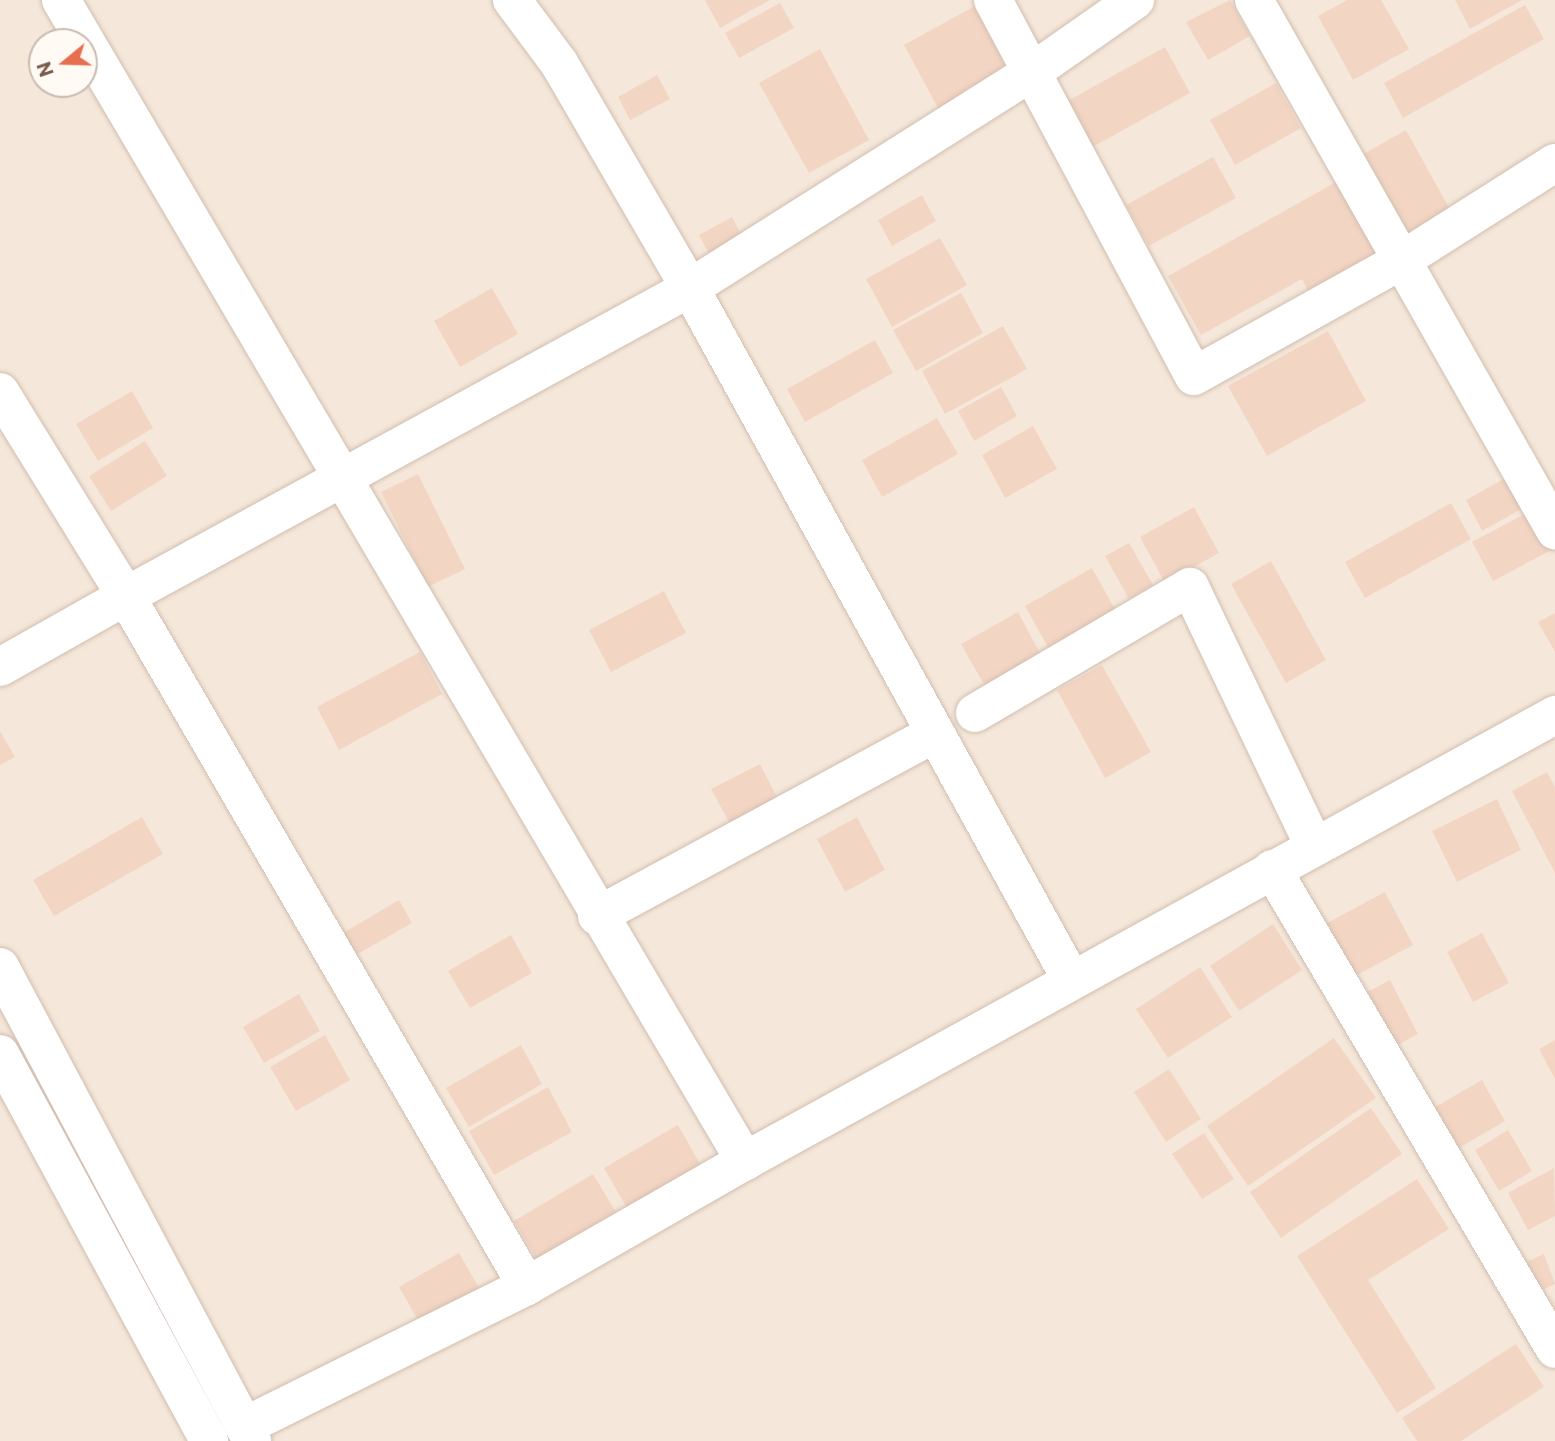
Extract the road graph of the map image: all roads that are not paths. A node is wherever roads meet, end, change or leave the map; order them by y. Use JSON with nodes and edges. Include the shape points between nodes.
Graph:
{"nodes":[{"id":1,"x":61,"y":0,"type":"edge"},
{"id":2,"x":512,"y":0,"type":"edge"},
{"id":3,"x":993,"y":0,"type":"edge"},
{"id":4,"x":1135,"y":0,"type":"edge"},
{"id":5,"x":1254,"y":0,"type":"edge"},
{"id":6,"x":1032,"y":72,"type":"junction"},
{"id":7,"x":1555,"y":163,"type":"edge"},
{"id":8,"x":1402,"y":260,"type":"junction"},
{"id":9,"x":690,"y":288,"type":"junction"},
{"id":10,"x":0,"y":391,"type":"edge"},
{"id":11,"x":345,"y":481,"type":"junction"},
{"id":12,"x":1555,"y":530,"type":"edge"},
{"id":13,"x":126,"y":596,"type":"junction"},
{"id":14,"x":0,"y":667,"type":"edge"},
{"id":15,"x":975,"y":713,"type":"dead end"},
{"id":16,"x":1555,"y":715,"type":"edge"},
{"id":17,"x":932,"y":735,"type":"junction"},
{"id":18,"x":1314,"y":846,"type":"junction"},
{"id":19,"x":1272,"y":869,"type":"junction"},
{"id":20,"x":597,"y":916,"type":"junction"},
{"id":21,"x":0,"y":967,"type":"edge"},
{"id":22,"x":1071,"y":979,"type":"junction"},
{"id":23,"x":0,"y":1054,"type":"edge"},
{"id":24,"x":745,"y":1161,"type":"junction"},
{"id":25,"x":527,"y":1286,"type":"junction"},
{"id":26,"x":1555,"y":1349,"type":"edge"},
{"id":27,"x":248,"y":1433,"type":"edge"},
{"id":28,"x":209,"y":1441,"type":"edge"}],
"edges":[{"from":1,"to":11,"type":"street"},
{"from":2,"to":9,"type":"street","via":[[559,63]]},
{"from":3,"to":6,"type":"street"},
{"from":4,"to":6,"type":"street"},
{"from":5,"to":8,"type":"street"},
{"from":6,"to":8,"type":"street","via":[[1194,376]]},
{"from":6,"to":9,"type":"street"},
{"from":7,"to":8,"type":"street"},
{"from":8,"to":12,"type":"street"},
{"from":9,"to":11,"type":"street"},
{"from":9,"to":17,"type":"street"},
{"from":10,"to":13,"type":"street"},
{"from":11,"to":13,"type":"street"},
{"from":11,"to":20,"type":"street"},
{"from":13,"to":14,"type":"street"},
{"from":13,"to":25,"type":"street"},
{"from":15,"to":18,"type":"street","via":[[1190,587]]},
{"from":16,"to":18,"type":"street"},
{"from":17,"to":20,"type":"street"},
{"from":17,"to":22,"type":"street"},
{"from":18,"to":19,"type":"street"},
{"from":19,"to":22,"type":"street"},
{"from":19,"to":26,"type":"street"},
{"from":20,"to":24,"type":"street"},
{"from":21,"to":27,"type":"street"},
{"from":22,"to":24,"type":"street"},
{"from":23,"to":28,"type":"street"},
{"from":24,"to":25,"type":"street"},
{"from":25,"to":27,"type":"street"}]}
